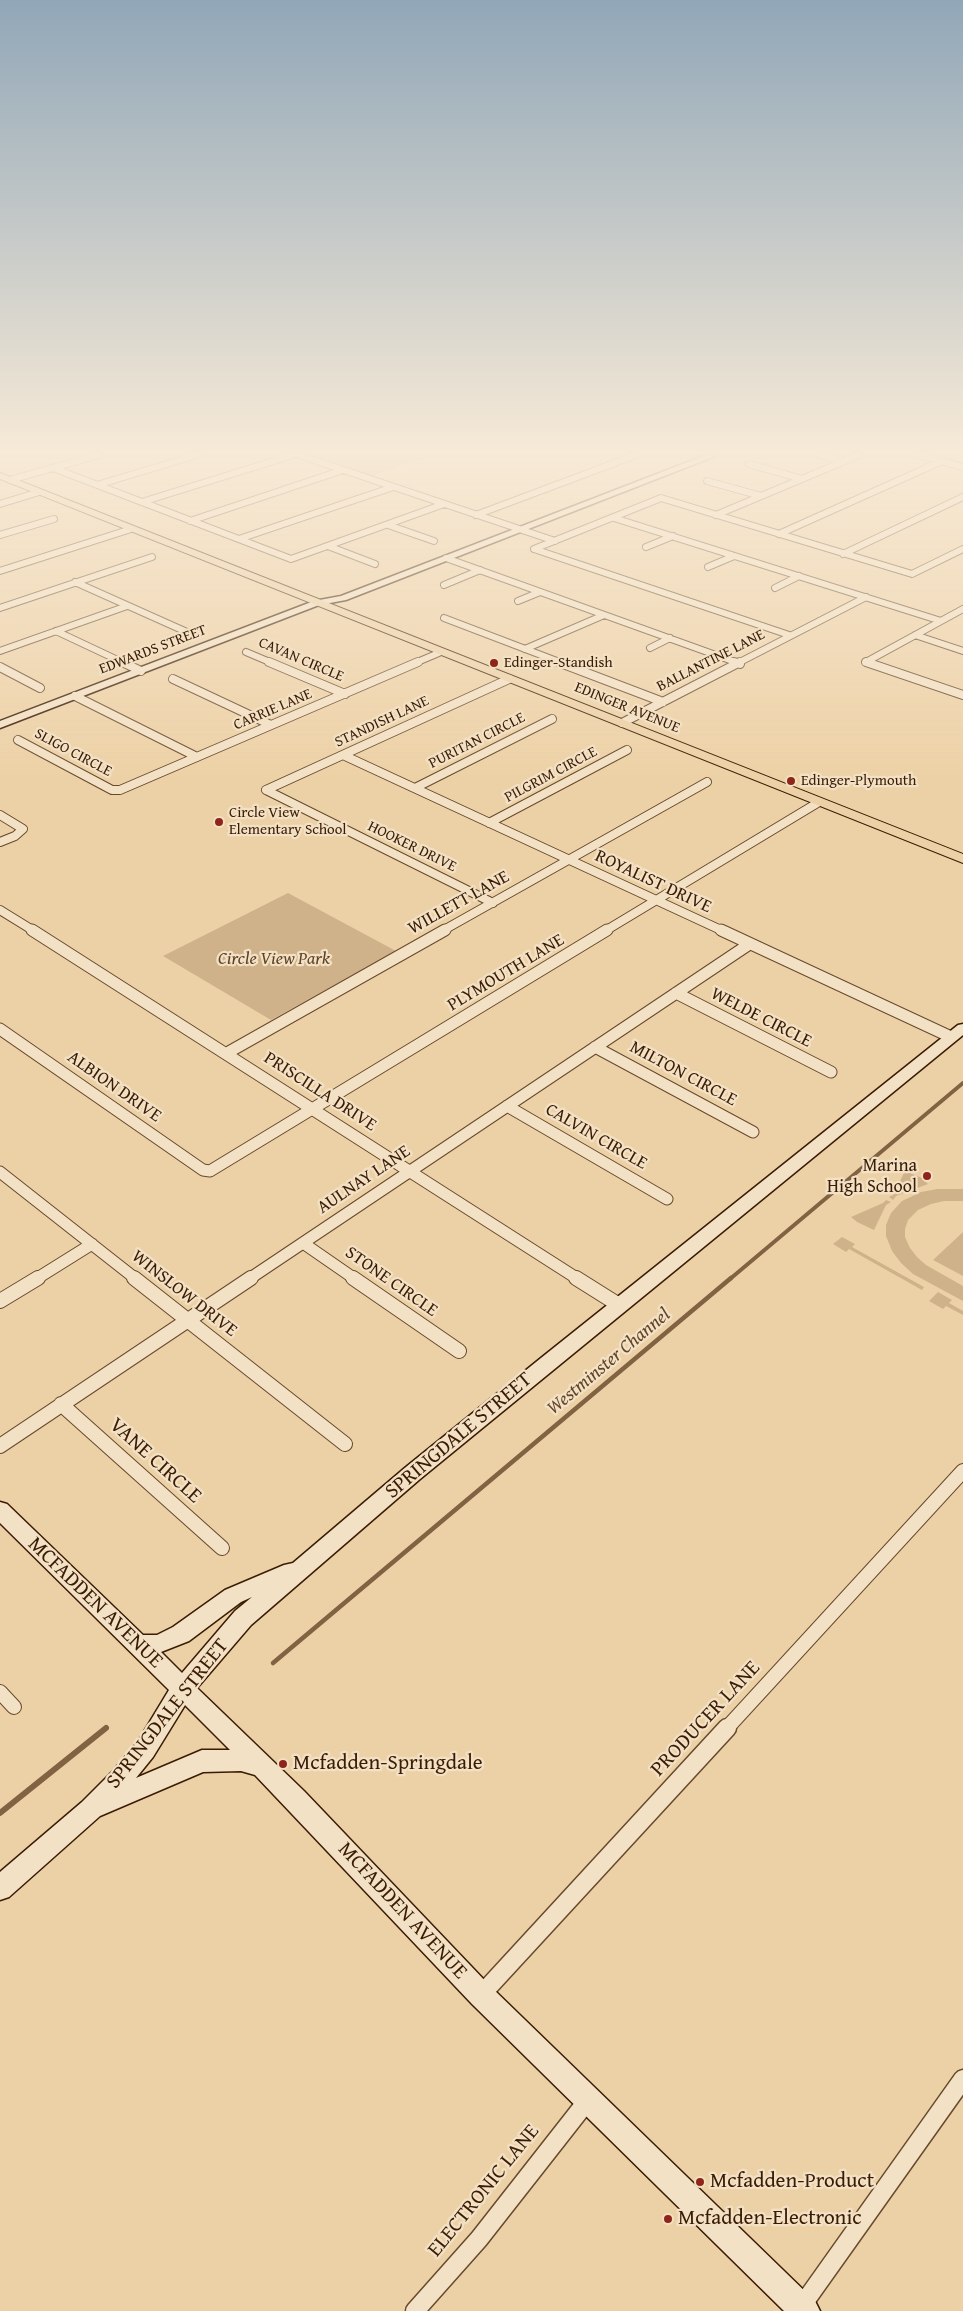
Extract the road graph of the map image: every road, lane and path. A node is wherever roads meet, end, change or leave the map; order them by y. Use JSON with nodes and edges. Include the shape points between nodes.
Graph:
{"nodes":[{"id":1,"x":25,"y":563,"type":"edge"},
{"id":2,"x":134,"y":563,"type":"edge"},
{"id":3,"x":216,"y":563,"type":"edge"},
{"id":4,"x":372,"y":563,"type":"edge"},
{"id":5,"x":412,"y":563,"type":"edge"},
{"id":6,"x":434,"y":563,"type":"edge"},
{"id":7,"x":460,"y":563,"type":"edge"},
{"id":8,"x":575,"y":563,"type":"edge"},
{"id":9,"x":718,"y":563,"type":"edge"},
{"id":10,"x":756,"y":563,"type":"edge"},
{"id":11,"x":874,"y":563,"type":"edge"},
{"id":12,"x":935,"y":563,"type":"edge"},
{"id":13,"x":375,"y":564,"type":"dead end"},
{"id":14,"x":708,"y":567,"type":"dead end"},
{"id":15,"x":480,"y":570,"type":"junction"},
{"id":16,"x":0,"y":571,"type":"edge"},
{"id":17,"x":799,"y":576,"type":"junction"},
{"id":18,"x":75,"y":582,"type":"junction"},
{"id":19,"x":444,"y":585,"type":"dead end"},
{"id":20,"x":775,"y":588,"type":"dead end"},
{"id":21,"x":540,"y":592,"type":"junction"},
{"id":22,"x":866,"y":597,"type":"junction"},
{"id":23,"x":518,"y":601,"type":"dead end"},
{"id":24,"x":317,"y":603,"type":"junction"},
{"id":25,"x":127,"y":606,"type":"junction"},
{"id":26,"x":0,"y":608,"type":"edge"},
{"id":27,"x":962,"y":610,"type":"edge"},
{"id":28,"x":604,"y":614,"type":"junction"},
{"id":29,"x":444,"y":618,"type":"dead end"},
{"id":30,"x":941,"y":621,"type":"junction"},
{"id":31,"x":56,"y":631,"type":"junction"},
{"id":32,"x":189,"y":633,"type":"dead end"},
{"id":33,"x":789,"y":635,"type":"junction"},
{"id":34,"x":915,"y":635,"type":"junction"},
{"id":35,"x":670,"y":638,"type":"junction"},
{"id":36,"x":650,"y":648,"type":"dead end"},
{"id":37,"x":526,"y":649,"type":"junction"},
{"id":38,"x":963,"y":650,"type":"edge"},
{"id":39,"x":0,"y":651,"type":"edge"},
{"id":40,"x":246,"y":652,"type":"dead end"},
{"id":41,"x":441,"y":652,"type":"junction"},
{"id":42,"x":740,"y":664,"type":"junction"},
{"id":43,"x":0,"y":667,"type":"edge"},
{"id":44,"x":141,"y":671,"type":"junction"},
{"id":45,"x":509,"y":679,"type":"junction"},
{"id":46,"x":173,"y":680,"type":"dead end"},
{"id":47,"x":40,"y":688,"type":"dead end"},
{"id":48,"x":345,"y":694,"type":"junction"},
{"id":49,"x":963,"y":695,"type":"edge"},
{"id":50,"x":75,"y":696,"type":"junction"},
{"id":51,"x":663,"y":702,"type":"junction"},
{"id":52,"x":552,"y":719,"type":"dead end"},
{"id":53,"x":622,"y":723,"type":"junction"},
{"id":54,"x":0,"y":725,"type":"edge"},
{"id":55,"x":271,"y":725,"type":"junction"},
{"id":56,"x":18,"y":740,"type":"dead end"},
{"id":57,"x":627,"y":750,"type":"dead end"},
{"id":58,"x":343,"y":755,"type":"junction"},
{"id":59,"x":197,"y":757,"type":"junction"},
{"id":60,"x":707,"y":782,"type":"dead end"},
{"id":61,"x":415,"y":788,"type":"junction"},
{"id":62,"x":266,"y":790,"type":"joint"},
{"id":63,"x":115,"y":791,"type":"joint"},
{"id":64,"x":820,"y":802,"type":"junction"},
{"id":65,"x":0,"y":815,"type":"edge"},
{"id":66,"x":489,"y":823,"type":"junction"},
{"id":67,"x":0,"y":842,"type":"edge"},
{"id":68,"x":963,"y":859,"type":"edge"},
{"id":69,"x":568,"y":860,"type":"junction"},
{"id":70,"x":656,"y":901,"type":"junction"},
{"id":71,"x":493,"y":903,"type":"junction"},
{"id":72,"x":1,"y":910,"type":"edge"},
{"id":73,"x":748,"y":945,"type":"junction"},
{"id":74,"x":676,"y":993,"type":"junction"},
{"id":75,"x":0,"y":1029,"type":"edge"},
{"id":76,"x":957,"y":1033,"type":"edge"},
{"id":77,"x":595,"y":1047,"type":"junction"},
{"id":78,"x":227,"y":1054,"type":"junction"},
{"id":79,"x":831,"y":1072,"type":"dead end"},
{"id":80,"x":507,"y":1106,"type":"junction"},
{"id":81,"x":313,"y":1109,"type":"junction"},
{"id":82,"x":753,"y":1132,"type":"dead end"},
{"id":83,"x":210,"y":1171,"type":"joint"},
{"id":84,"x":410,"y":1171,"type":"junction"},
{"id":85,"x":2,"y":1176,"type":"edge"},
{"id":86,"x":667,"y":1199,"type":"dead end"},
{"id":87,"x":303,"y":1243,"type":"junction"},
{"id":88,"x":92,"y":1244,"type":"junction"},
{"id":89,"x":0,"y":1301,"type":"edge"},
{"id":90,"x":619,"y":1305,"type":"junction"},
{"id":91,"x":188,"y":1320,"type":"junction"},
{"id":92,"x":459,"y":1351,"type":"dead end"},
{"id":93,"x":61,"y":1404,"type":"junction"},
{"id":94,"x":346,"y":1444,"type":"dead end"},
{"id":95,"x":0,"y":1446,"type":"edge"},
{"id":96,"x":963,"y":1470,"type":"edge"},
{"id":97,"x":0,"y":1510,"type":"edge"},
{"id":98,"x":222,"y":1548,"type":"dead end"},
{"id":99,"x":306,"y":1564,"type":"junction"},
{"id":100,"x":138,"y":1645,"type":"junction"},
{"id":101,"x":183,"y":1688,"type":"junction"},
{"id":102,"x":0,"y":1692,"type":"edge"},
{"id":103,"x":14,"y":1706,"type":"dead end"},
{"id":104,"x":262,"y":1766,"type":"junction"},
{"id":105,"x":90,"y":1810,"type":"junction"},
{"id":106,"x":0,"y":1888,"type":"edge"},
{"id":107,"x":481,"y":1996,"type":"junction"},
{"id":108,"x":963,"y":2079,"type":"edge"},
{"id":109,"x":588,"y":2100,"type":"junction"},
{"id":110,"x":803,"y":2309,"type":"edge"},
{"id":111,"x":415,"y":2311,"type":"edge"}],
"edges":[{"from":1,"to":16,"type":"street"},
{"from":2,"to":18,"type":"street"},
{"from":3,"to":24,"type":"main road","name":"EDINGER AVENUE"},
{"from":4,"to":13,"type":"street"},
{"from":5,"to":24,"type":"main road","name":"EDWARDS STREET","via":[[327,595]]},
{"from":6,"to":24,"type":"main road","name":"EDWARDS STREET","via":[[343,598]]},
{"from":7,"to":15,"type":"street"},
{"from":8,"to":33,"type":"street"},
{"from":9,"to":14,"type":"street"},
{"from":10,"to":17,"type":"street"},
{"from":11,"to":12,"type":"street","via":[[912,574]]},
{"from":15,"to":19,"type":"street"},
{"from":15,"to":21,"type":"street"},
{"from":17,"to":20,"type":"street"},
{"from":17,"to":22,"type":"street"},
{"from":18,"to":25,"type":"street"},
{"from":18,"to":26,"type":"street"},
{"from":21,"to":23,"type":"street"},
{"from":21,"to":28,"type":"street"},
{"from":22,"to":30,"type":"street"},
{"from":22,"to":33,"type":"street","name":"BALLANTINE LANE"},
{"from":24,"to":41,"type":"main road","name":"EDINGER AVENUE"},
{"from":24,"to":44,"type":"main road","name":"EDWARDS STREET"},
{"from":25,"to":31,"type":"street"},
{"from":25,"to":32,"type":"street"},
{"from":27,"to":30,"type":"street"},
{"from":28,"to":35,"type":"street"},
{"from":28,"to":37,"type":"street"},
{"from":29,"to":37,"type":"street"},
{"from":30,"to":34,"type":"street"},
{"from":31,"to":39,"type":"street"},
{"from":31,"to":44,"type":"street"},
{"from":33,"to":42,"type":"street","name":"BALLANTINE LANE"},
{"from":34,"to":38,"type":"street"},
{"from":34,"to":49,"type":"street","via":[[866,662]]},
{"from":35,"to":36,"type":"street"},
{"from":35,"to":42,"type":"street"},
{"from":37,"to":51,"type":"street"},
{"from":40,"to":48,"type":"street","name":"CAVAN CIRCLE"},
{"from":41,"to":45,"type":"main road","name":"EDINGER AVENUE"},
{"from":41,"to":48,"type":"street","name":"CARRIE LANE"},
{"from":42,"to":51,"type":"street","name":"BALLANTINE LANE"},
{"from":43,"to":47,"type":"street"},
{"from":44,"to":50,"type":"main road","name":"EDWARDS STREET"},
{"from":45,"to":53,"type":"main road","name":"EDINGER AVENUE"},
{"from":45,"to":58,"type":"street","name":"STANDISH LANE"},
{"from":46,"to":55,"type":"street"},
{"from":48,"to":55,"type":"street","name":"CARRIE LANE"},
{"from":50,"to":54,"type":"main road","name":"EDWARDS STREET"},
{"from":50,"to":59,"type":"street"},
{"from":51,"to":53,"type":"street","name":"BALLANTINE LANE"},
{"from":52,"to":61,"type":"street","name":"PURITAN CIRCLE"},
{"from":53,"to":64,"type":"main road","name":"EDINGER AVENUE"},
{"from":55,"to":59,"type":"street","name":"CARRIE LANE"},
{"from":56,"to":63,"type":"street","name":"SLIGO CIRCLE"},
{"from":57,"to":66,"type":"street","name":"PILGRIM CIRCLE"},
{"from":58,"to":61,"type":"street","name":"ROYALIST DRIVE"},
{"from":58,"to":62,"type":"street","name":"STANDISH LANE"},
{"from":59,"to":63,"type":"street","name":"CARRIE LANE"},
{"from":60,"to":69,"type":"street","name":"WILLETT LANE"},
{"from":61,"to":66,"type":"street","name":"ROYALIST DRIVE"},
{"from":62,"to":71,"type":"street","name":"HOOKER DRIVE"},
{"from":64,"to":68,"type":"main road","name":"EDINGER AVENUE"},
{"from":64,"to":70,"type":"street","name":"PLYMOUTH LANE"},
{"from":65,"to":67,"type":"street","via":[[22,829]]},
{"from":66,"to":69,"type":"street","name":"ROYALIST DRIVE"},
{"from":69,"to":70,"type":"street","name":"ROYALIST DRIVE"},
{"from":69,"to":71,"type":"street","name":"WILLETT LANE"},
{"from":70,"to":73,"type":"street","name":"ROYALIST DRIVE"},
{"from":70,"to":81,"type":"street","name":"PLYMOUTH LANE"},
{"from":71,"to":78,"type":"street","name":"WILLETT LANE"},
{"from":72,"to":78,"type":"street","name":"PRISCILLA DRIVE"},
{"from":73,"to":74,"type":"street","name":"AULNAY LANE"},
{"from":73,"to":76,"type":"street","name":"ROYALIST DRIVE"},
{"from":74,"to":77,"type":"street","name":"AULNAY LANE"},
{"from":74,"to":79,"type":"street","name":"WELDE CIRCLE"},
{"from":75,"to":83,"type":"street","name":"ALBION DRIVE","via":[[203,1170]]},
{"from":76,"to":90,"type":"main road","name":"SPRINGDALE STREET"},
{"from":77,"to":80,"type":"street","name":"AULNAY LANE"},
{"from":77,"to":82,"type":"street","name":"MILTON CIRCLE"},
{"from":78,"to":81,"type":"street","name":"PRISCILLA DRIVE"},
{"from":80,"to":84,"type":"street","name":"AULNAY LANE"},
{"from":80,"to":86,"type":"street","name":"CALVIN CIRCLE"},
{"from":81,"to":83,"type":"street","name":"PLYMOUTH LANE"},
{"from":81,"to":84,"type":"street","name":"PRISCILLA DRIVE"},
{"from":84,"to":87,"type":"street","name":"AULNAY LANE"},
{"from":84,"to":90,"type":"street","name":"PRISCILLA DRIVE"},
{"from":85,"to":88,"type":"street","name":"WINSLOW DRIVE"},
{"from":87,"to":91,"type":"street","name":"AULNAY LANE"},
{"from":87,"to":92,"type":"street","name":"STONE CIRCLE"},
{"from":88,"to":89,"type":"street"},
{"from":88,"to":91,"type":"street","name":"WINSLOW DRIVE"},
{"from":90,"to":99,"type":"main road","name":"SPRINGDALE STREET"},
{"from":91,"to":93,"type":"street","name":"AULNAY LANE"},
{"from":91,"to":94,"type":"street","name":"WINSLOW DRIVE"},
{"from":93,"to":95,"type":"street","name":"AULNAY LANE"},
{"from":93,"to":98,"type":"street","name":"VANE CIRCLE"},
{"from":96,"to":107,"type":"street","name":"PRODUCER LANE"},
{"from":97,"to":100,"type":"main road","name":"MCFADDEN AVENUE"},
{"from":99,"to":100,"type":"main road","via":[[233,1596],[181,1634],[158,1644]]},
{"from":99,"to":101,"type":"main road","name":"SPRINGDALE STREET","via":[[243,1618]]},
{"from":100,"to":101,"type":"main road","name":"MCFADDEN AVENUE"},
{"from":101,"to":104,"type":"main road","name":"MCFADDEN AVENUE"},
{"from":101,"to":105,"type":"main road","name":"SPRINGDALE STREET","via":[[145,1750]]},
{"from":102,"to":103,"type":"street"},
{"from":104,"to":105,"type":"main road","via":[[242,1760],[202,1761]]},
{"from":104,"to":107,"type":"main road","name":"MCFADDEN AVENUE"},
{"from":105,"to":106,"type":"main road","name":"SPRINGDALE STREET"},
{"from":107,"to":109,"type":"main road","name":"MCFADDEN AVENUE"},
{"from":108,"to":110,"type":"street"},
{"from":109,"to":110,"type":"main road","name":"MCFADDEN AVENUE"},
{"from":109,"to":111,"type":"street","name":"ELECTRONIC LANE","via":[[479,2238]]}]}
